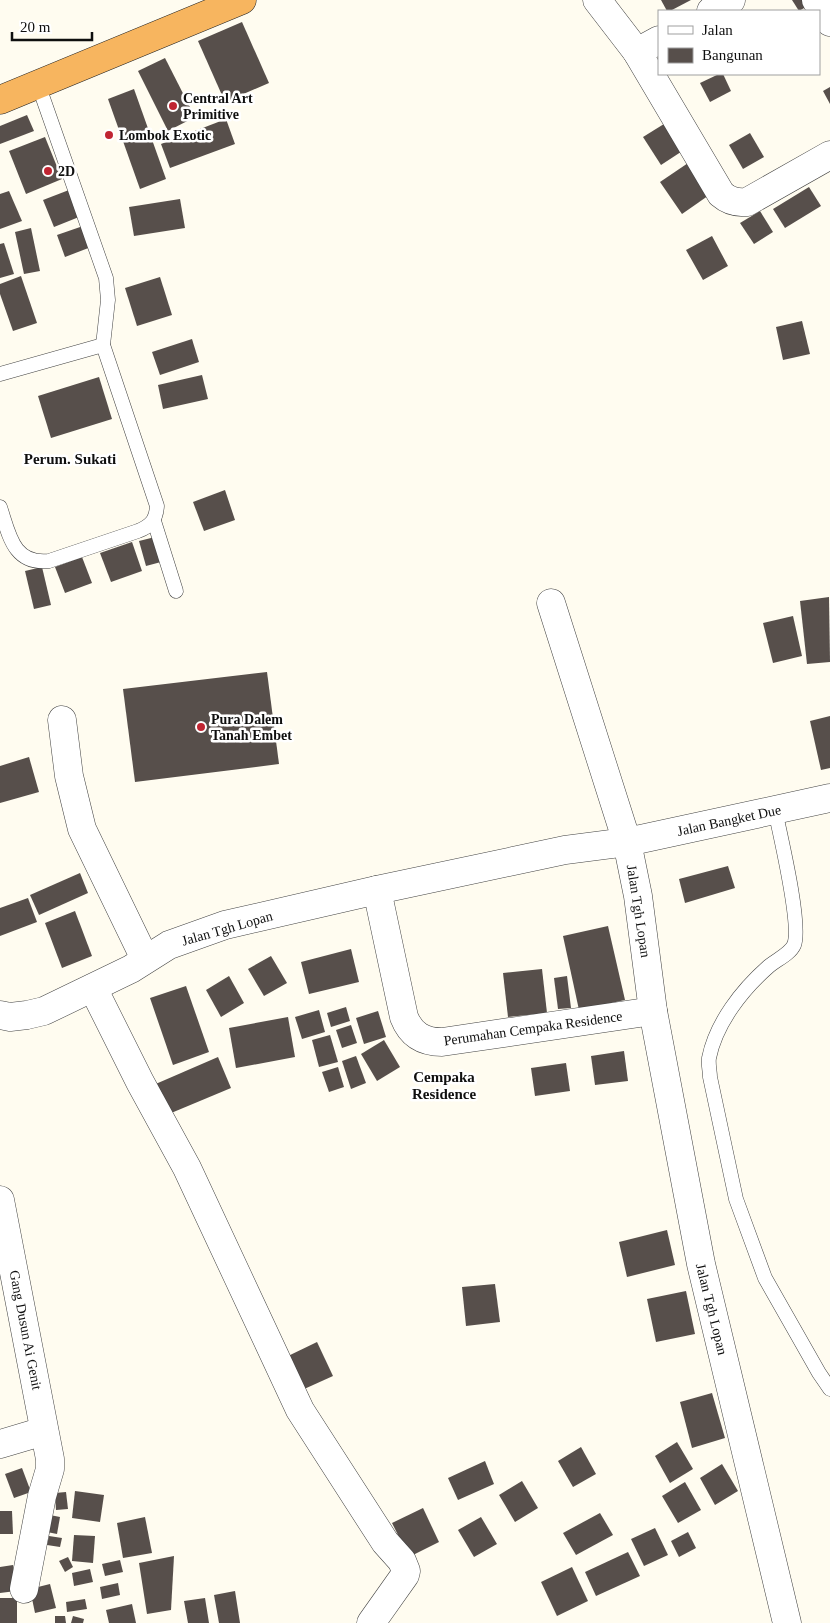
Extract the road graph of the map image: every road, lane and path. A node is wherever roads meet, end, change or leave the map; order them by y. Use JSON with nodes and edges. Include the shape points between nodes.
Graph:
{"nodes":[{"id":1,"x":242,"y":0,"type":"edge"},
{"id":2,"x":597,"y":0,"type":"edge"},
{"id":3,"x":731,"y":0,"type":"edge"},
{"id":4,"x":816,"y":0,"type":"edge"},
{"id":5,"x":713,"y":10,"type":"edge"},
{"id":6,"x":830,"y":22,"type":"edge"},
{"id":7,"x":648,"y":46,"type":"edge"},
{"id":8,"x":658,"y":66,"type":"edge"},
{"id":9,"x":662,"y":75,"type":"edge"},
{"id":10,"x":38,"y":84,"type":"junction"},
{"id":11,"x":0,"y":100,"type":"edge"},
{"id":12,"x":830,"y":155,"type":"edge"},
{"id":13,"x":103,"y":345,"type":"junction"},
{"id":14,"x":0,"y":374,"type":"edge"},
{"id":15,"x":0,"y":507,"type":"edge"},
{"id":16,"x":154,"y":521,"type":"junction"},
{"id":17,"x":176,"y":591,"type":"dead end"},
{"id":18,"x":551,"y":603,"type":"dead end"},
{"id":19,"x":62,"y":720,"type":"dead end"},
{"id":20,"x":830,"y":798,"type":"edge"},
{"id":21,"x":775,"y":810,"type":"junction"},
{"id":22,"x":627,"y":842,"type":"junction"},
{"id":23,"x":377,"y":890,"type":"junction"},
{"id":24,"x":145,"y":960,"type":"junction"},
{"id":25,"x":93,"y":988,"type":"junction"},
{"id":26,"x":653,"y":1011,"type":"junction"},
{"id":27,"x":0,"y":1015,"type":"edge"},
{"id":28,"x":0,"y":1200,"type":"edge"},
{"id":29,"x":830,"y":1389,"type":"edge"},
{"id":30,"x":44,"y":1431,"type":"junction"},
{"id":31,"x":0,"y":1444,"type":"edge"},
{"id":32,"x":24,"y":1589,"type":"dead end"},
{"id":33,"x":371,"y":1623,"type":"edge"},
{"id":34,"x":787,"y":1623,"type":"edge"}],
"edges":[{"from":1,"to":10,"type":"highway"},
{"from":2,"to":7,"type":"street"},
{"from":3,"to":5,"type":"street"},
{"from":4,"to":6,"type":"street"},
{"from":7,"to":8,"type":"street"},
{"from":9,"to":12,"type":"street","via":[[721,194],[727,199],[738,203],[754,199]]},
{"from":10,"to":11,"type":"highway"},
{"from":10,"to":13,"type":"lane","via":[[106,278],[108,300]]},
{"from":13,"to":14,"type":"lane"},
{"from":13,"to":16,"type":"lane","via":[[157,506]]},
{"from":15,"to":16,"type":"lane","via":[[18,552],[25,558],[40,562],[138,532]]},
{"from":16,"to":17,"type":"lane"},
{"from":18,"to":22,"type":"street"},
{"from":19,"to":24,"type":"street","via":[[69,776],[82,829]]},
{"from":20,"to":21,"type":"street","name":"Jalan Bangket Due"},
{"from":21,"to":22,"type":"street","name":"Jalan Bangket Due"},
{"from":21,"to":29,"type":"lane","via":[[794,909],[797,932],[794,946],[760,974],[738,999],[717,1033],[709,1059],[710,1077],[736,1199],[764,1278]]},
{"from":22,"to":23,"type":"street","name":"Jalan Tgh Lopan","via":[[564,850]]},
{"from":22,"to":26,"type":"street","name":"Jalan Tgh Lopan","via":[[638,896]]},
{"from":23,"to":24,"type":"street","name":"Jalan Tgh Lopan","via":[[225,925],[169,944]]},
{"from":23,"to":26,"type":"street","name":"Perumahan Cempaka Residence","via":[[404,1017],[416,1035],[431,1042]]},
{"from":24,"to":25,"type":"street","name":"Jalan Tgh Lopan"},
{"from":25,"to":27,"type":"street","name":"Jalan Tgh Lopan","via":[[44,1011],[18,1016]]},
{"from":25,"to":33,"type":"street","via":[[188,1168],[300,1410],[404,1566],[405,1575]]},
{"from":26,"to":34,"type":"street","name":"Jalan Tgh Lopan","via":[[701,1264]]},
{"from":28,"to":30,"type":"street","name":"Gang Dusun Ai Genit"},
{"from":30,"to":31,"type":"street"},
{"from":30,"to":32,"type":"street","name":"Gang Dusun Ai Genit","via":[[50,1469]]}]}
